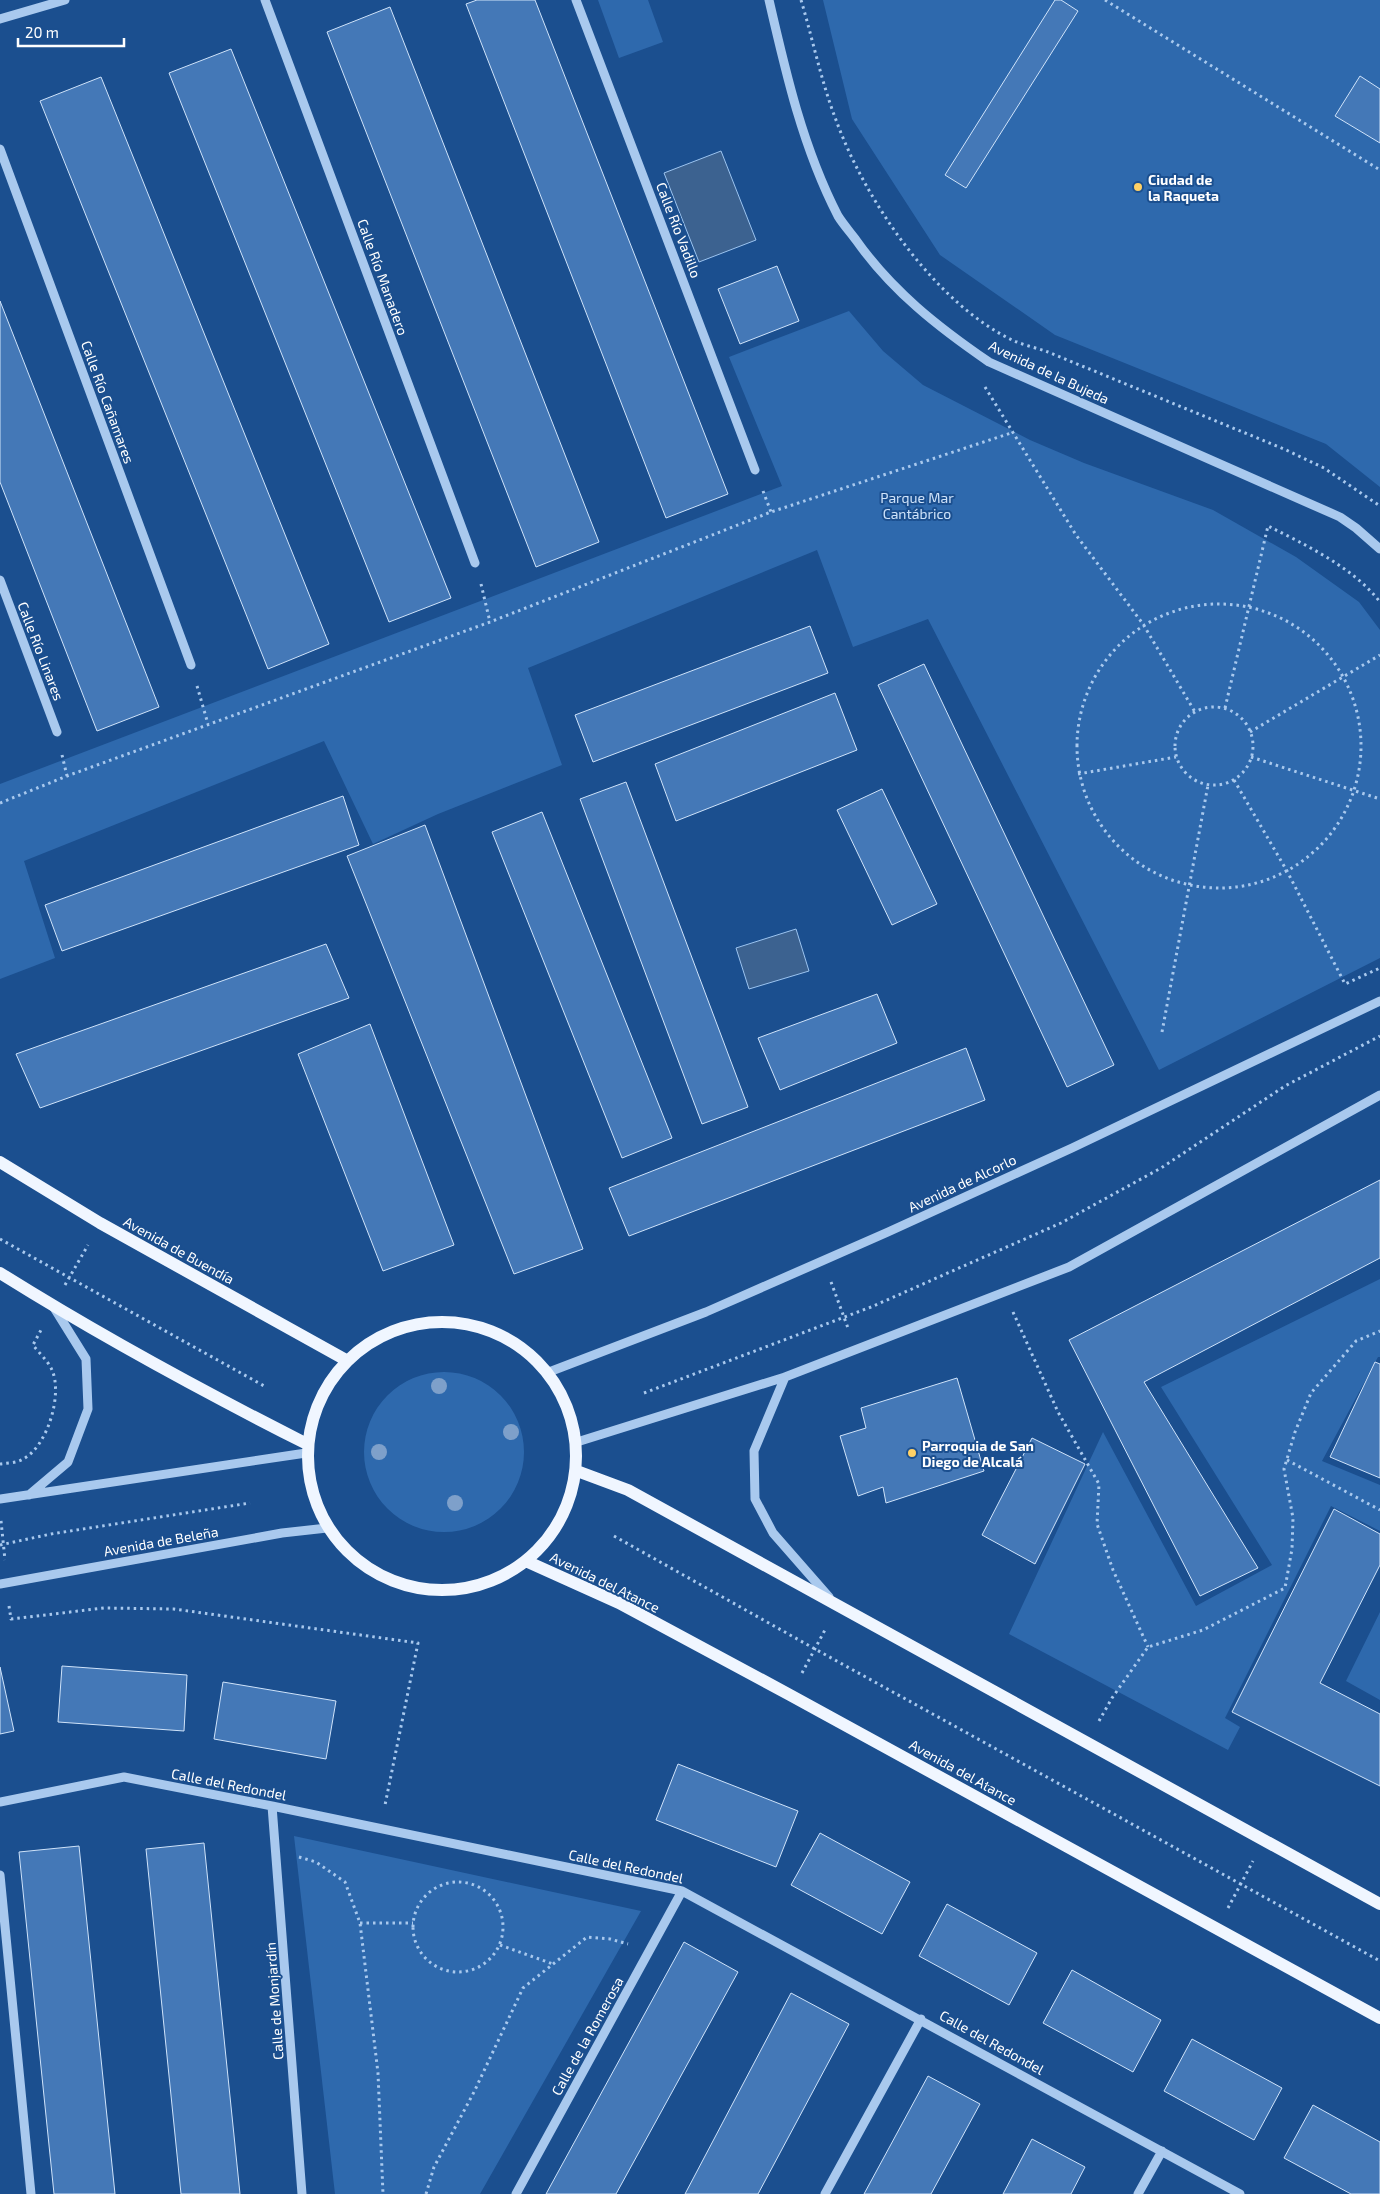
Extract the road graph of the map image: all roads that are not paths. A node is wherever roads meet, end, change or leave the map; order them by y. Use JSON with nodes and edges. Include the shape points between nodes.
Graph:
{"nodes":[{"id":1,"x":65,"y":0,"type":"edge"},
{"id":2,"x":265,"y":0,"type":"edge"},
{"id":3,"x":576,"y":0,"type":"edge"},
{"id":4,"x":769,"y":0,"type":"edge"},
{"id":5,"x":0,"y":19,"type":"edge"},
{"id":6,"x":0,"y":149,"type":"edge"},
{"id":7,"x":755,"y":470,"type":"dead end"},
{"id":8,"x":1380,"y":549,"type":"edge"},
{"id":9,"x":475,"y":563,"type":"road end"},
{"id":10,"x":0,"y":580,"type":"edge"},
{"id":11,"x":191,"y":665,"type":"road end"},
{"id":12,"x":57,"y":732,"type":"dead end"},
{"id":13,"x":1380,"y":1001,"type":"edge"},
{"id":14,"x":1380,"y":1095,"type":"edge"},
{"id":15,"x":0,"y":1162,"type":"edge"},
{"id":16,"x":0,"y":1273,"type":"edge"},
{"id":17,"x":53,"y":1306,"type":"junction"},
{"id":18,"x":346,"y":1360,"type":"junction"},
{"id":19,"x":548,"y":1372,"type":"junction"},
{"id":20,"x":785,"y":1377,"type":"junction"},
{"id":21,"x":577,"y":1442,"type":"junction"},
{"id":22,"x":307,"y":1448,"type":"junction"},
{"id":23,"x":577,"y":1471,"type":"junction"},
{"id":24,"x":29,"y":1495,"type":"junction"},
{"id":25,"x":0,"y":1499,"type":"edge"},
{"id":26,"x":327,"y":1528,"type":"junction"},
{"id":27,"x":528,"y":1562,"type":"junction"},
{"id":28,"x":3,"y":1584,"type":"edge"},
{"id":29,"x":837,"y":1607,"type":"junction"},
{"id":30,"x":0,"y":1802,"type":"edge"},
{"id":31,"x":272,"y":1806,"type":"junction"},
{"id":32,"x":0,"y":1875,"type":"edge"},
{"id":33,"x":682,"y":1891,"type":"junction"},
{"id":34,"x":1380,"y":1904,"type":"edge"},
{"id":35,"x":1380,"y":2018,"type":"edge"},
{"id":36,"x":921,"y":2019,"type":"junction"},
{"id":37,"x":1162,"y":2151,"type":"junction"},
{"id":38,"x":31,"y":2194,"type":"edge"},
{"id":39,"x":302,"y":2194,"type":"edge"},
{"id":40,"x":516,"y":2194,"type":"edge"},
{"id":41,"x":825,"y":2194,"type":"edge"},
{"id":42,"x":1138,"y":2194,"type":"edge"},
{"id":43,"x":1240,"y":2194,"type":"edge"}],
"edges":[{"from":1,"to":5,"type":"street"},
{"from":2,"to":9,"type":"street","name":"Calle Río Manadero"},
{"from":3,"to":7,"type":"street","name":"Calle Río Vadillo"},
{"from":4,"to":8,"type":"street","name":"Avenida de la Bujeda","via":[[803,135],[839,217],[870,259],[909,302],[989,362],[1340,517]]},
{"from":6,"to":11,"type":"street","name":"Calle Río Cañamares"},
{"from":10,"to":12,"type":"street","name":"Calle Río Linares"},
{"from":13,"to":19,"type":"street","name":"Avenida de Alcorlo","via":[[1072,1148],[823,1260],[706,1312]]},
{"from":14,"to":20,"type":"street","via":[[1069,1267]]},
{"from":15,"to":18,"type":"main road","name":"Avenida de Buendía","via":[[100,1224]]},
{"from":16,"to":17,"type":"main road"},
{"from":17,"to":22,"type":"main road"},
{"from":17,"to":24,"type":"street","via":[[86,1359],[88,1409],[68,1462]]},
{"from":18,"to":19,"type":"main road","via":[[400,1327],[464,1322],[511,1339]]},
{"from":18,"to":22,"type":"main road","via":[[319,1398]]},
{"from":19,"to":21,"type":"main road","via":[[568,1405]]},
{"from":20,"to":21,"type":"street"},
{"from":20,"to":29,"type":"street","via":[[754,1451],[755,1499],[773,1533]]},
{"from":21,"to":23,"type":"main road"},
{"from":22,"to":24,"type":"street"},
{"from":22,"to":26,"type":"main road","via":[[311,1491]]},
{"from":23,"to":27,"type":"main road","via":[[561,1521]]},
{"from":23,"to":29,"type":"main road","via":[[628,1490]]},
{"from":24,"to":25,"type":"street"},
{"from":26,"to":27,"type":"main road","via":[[353,1558],[388,1580],[427,1591],[480,1586]]},
{"from":26,"to":28,"type":"street","name":"Avenida de Beleña","via":[[282,1533]]},
{"from":27,"to":35,"type":"main road","name":"Avenida del Atance","via":[[618,1603],[790,1695]]},
{"from":29,"to":34,"type":"main road"},
{"from":30,"to":31,"type":"street","name":"Calle del Redondel","via":[[124,1777]]},
{"from":31,"to":33,"type":"street","name":"Calle del Redondel"},
{"from":31,"to":39,"type":"street","name":"Calle de Monjardín"},
{"from":32,"to":38,"type":"street"},
{"from":33,"to":36,"type":"street","name":"Calle del Redondel"},
{"from":33,"to":40,"type":"street","name":"Calle de la Romerosa"},
{"from":36,"to":37,"type":"street","name":"Calle del Redondel"},
{"from":36,"to":41,"type":"street"},
{"from":37,"to":42,"type":"street"},
{"from":37,"to":43,"type":"street","name":"Calle del Redondel"}]}
